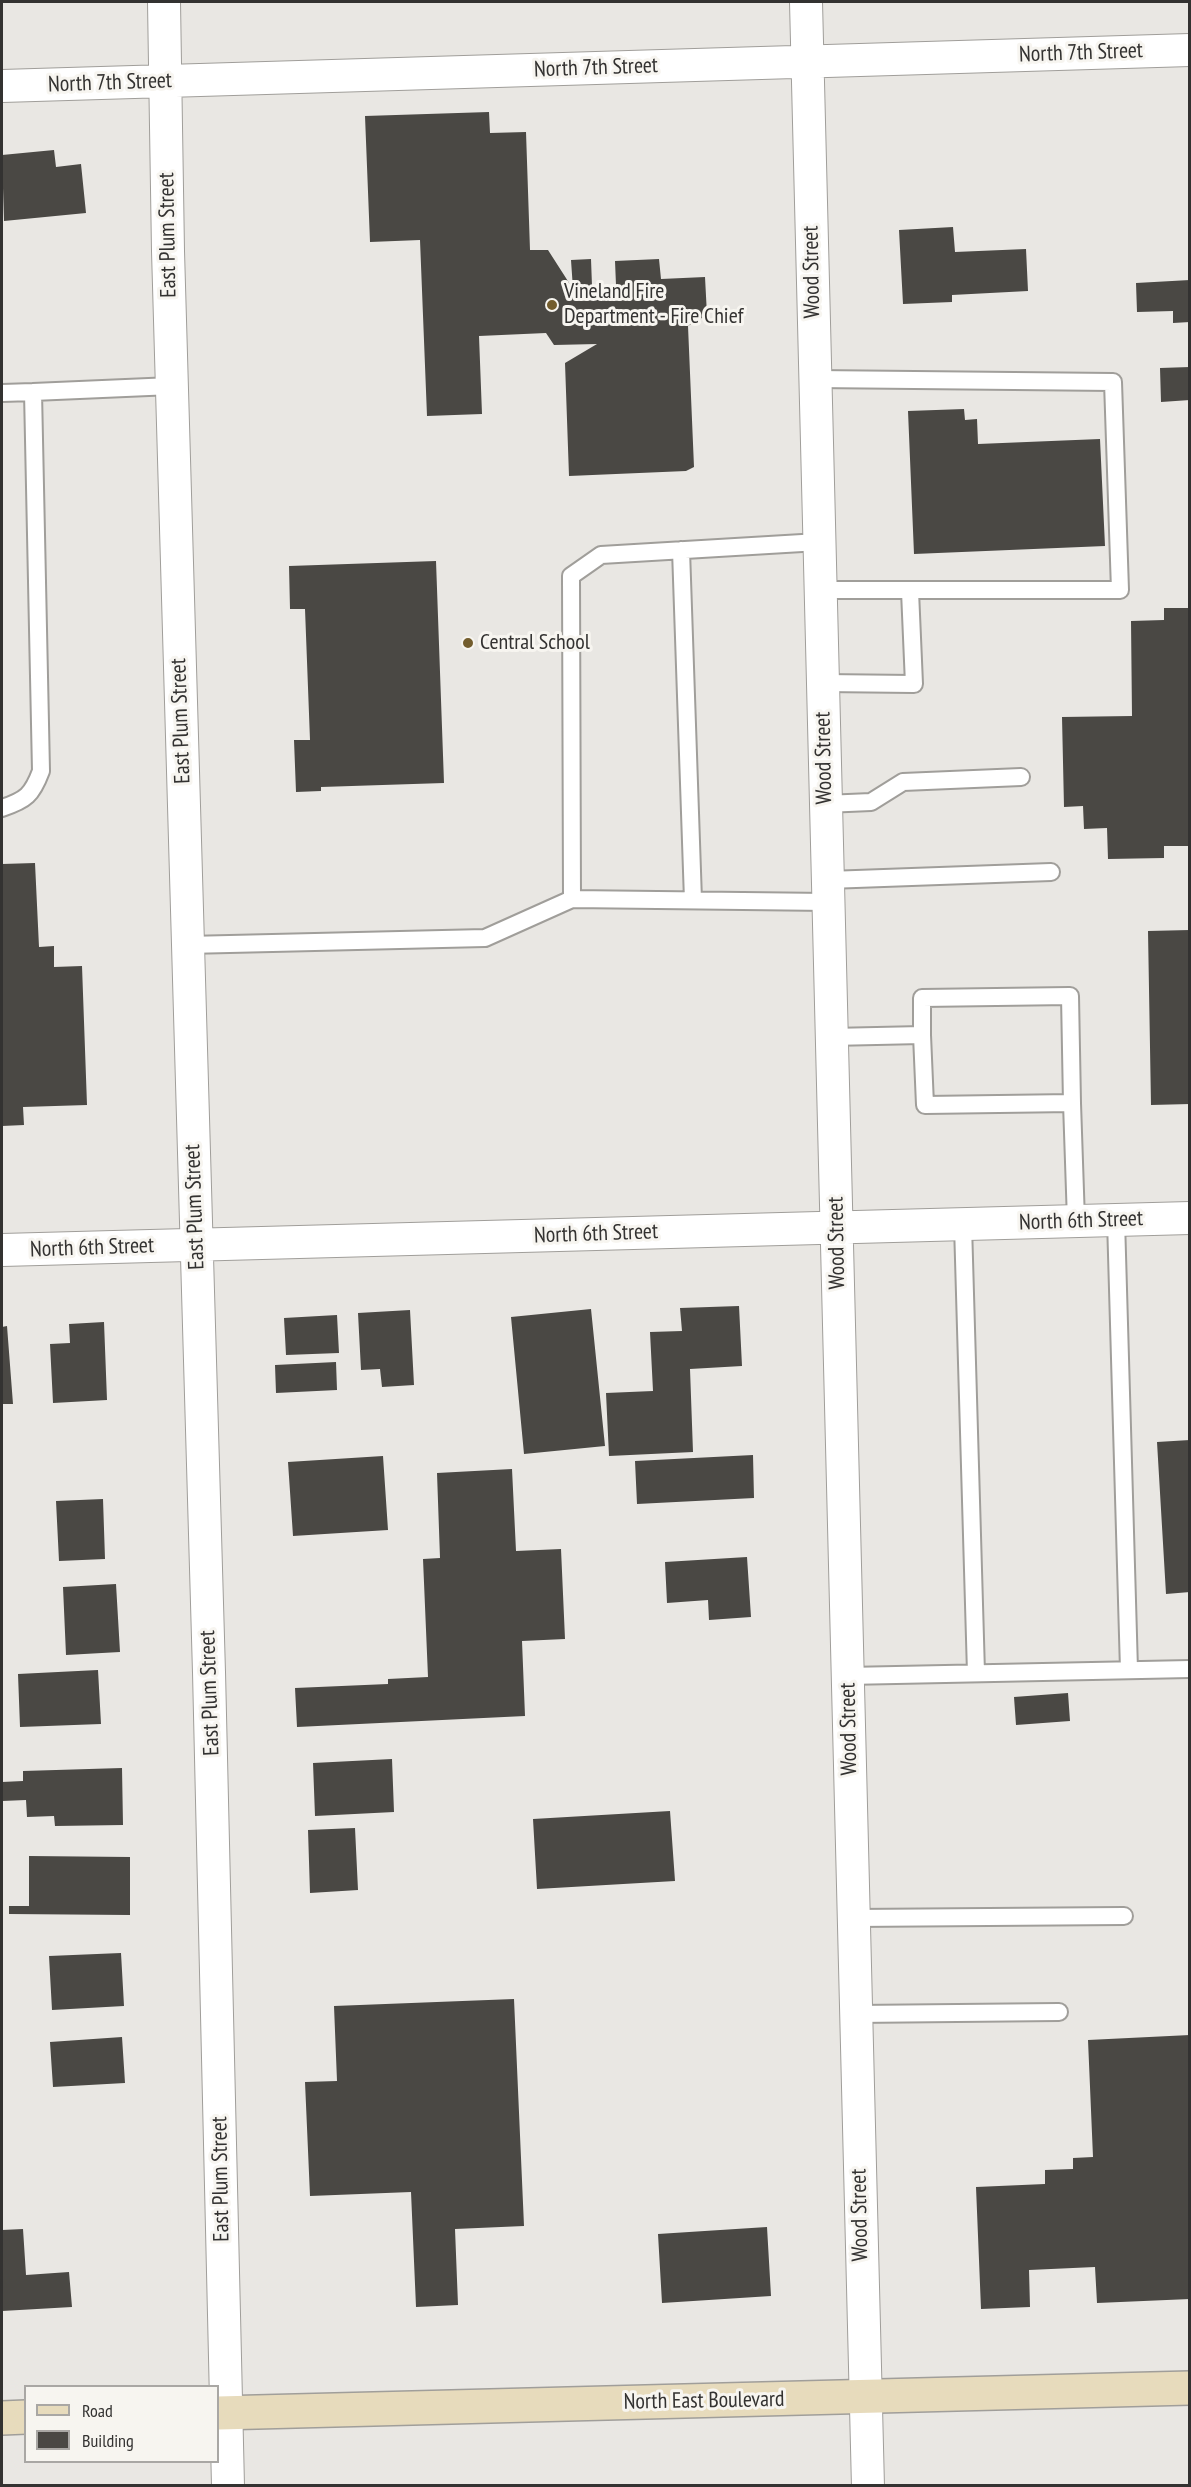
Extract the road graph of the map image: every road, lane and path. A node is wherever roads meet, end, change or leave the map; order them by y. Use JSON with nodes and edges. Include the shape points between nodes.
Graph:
{"nodes":[{"id":1,"x":164,"y":2,"type":"edge"},
{"id":2,"x":806,"y":2,"type":"edge"},
{"id":3,"x":1190,"y":50,"type":"edge"},
{"id":4,"x":807,"y":62,"type":"junction"},
{"id":5,"x":165,"y":81,"type":"junction"},
{"id":6,"x":2,"y":86,"type":"edge"},
{"id":7,"x":814,"y":379,"type":"junction"},
{"id":8,"x":172,"y":386,"type":"junction"},
{"id":9,"x":33,"y":392,"type":"junction"},
{"id":10,"x":2,"y":393,"type":"edge"},
{"id":11,"x":819,"y":542,"type":"junction"},
{"id":12,"x":681,"y":549,"type":"junction"},
{"id":13,"x":820,"y":590,"type":"junction"},
{"id":14,"x":910,"y":591,"type":"junction"},
{"id":15,"x":823,"y":683,"type":"junction"},
{"id":16,"x":1021,"y":777,"type":"dead end"},
{"id":17,"x":825,"y":804,"type":"junction"},
{"id":18,"x":2,"y":808,"type":"edge"},
{"id":19,"x":1051,"y":872,"type":"dead end"},
{"id":20,"x":828,"y":891,"type":"junction"},
{"id":21,"x":572,"y":899,"type":"junction"},
{"id":22,"x":693,"y":900,"type":"junction"},
{"id":23,"x":187,"y":945,"type":"junction"},
{"id":24,"x":922,"y":1035,"type":"junction"},
{"id":25,"x":831,"y":1036,"type":"junction"},
{"id":26,"x":1072,"y":1103,"type":"junction"},
{"id":27,"x":1190,"y":1218,"type":"edge"},
{"id":28,"x":1116,"y":1220,"type":"junction"},
{"id":29,"x":1076,"y":1221,"type":"junction"},
{"id":30,"x":963,"y":1225,"type":"junction"},
{"id":31,"x":836,"y":1228,"type":"junction"},
{"id":32,"x":196,"y":1245,"type":"junction"},
{"id":33,"x":2,"y":1250,"type":"edge"},
{"id":34,"x":1190,"y":1669,"type":"edge"},
{"id":35,"x":1129,"y":1670,"type":"junction"},
{"id":36,"x":976,"y":1673,"type":"junction"},
{"id":37,"x":847,"y":1676,"type":"junction"},
{"id":38,"x":1124,"y":1916,"type":"dead end"},
{"id":39,"x":853,"y":1918,"type":"junction"},
{"id":40,"x":1059,"y":2012,"type":"dead end"},
{"id":41,"x":855,"y":2014,"type":"junction"},
{"id":42,"x":1190,"y":2388,"type":"edge"},
{"id":43,"x":865,"y":2397,"type":"junction"},
{"id":44,"x":222,"y":2412,"type":"edge"},
{"id":45,"x":2,"y":2418,"type":"edge"},
{"id":46,"x":24,"y":2418,"type":"edge"},
{"id":47,"x":228,"y":2486,"type":"edge"},
{"id":48,"x":867,"y":2486,"type":"edge"}],
"edges":[{"from":1,"to":5,"type":"street","name":"East Plum Street"},
{"from":2,"to":4,"type":"street","name":"Wood Street"},
{"from":3,"to":4,"type":"street","name":"North 7th Street"},
{"from":4,"to":5,"type":"street","name":"North 7th Street"},
{"from":4,"to":7,"type":"street","name":"Wood Street"},
{"from":5,"to":6,"type":"street","name":"North 7th Street"},
{"from":5,"to":8,"type":"street","name":"East Plum Street"},
{"from":7,"to":11,"type":"street","name":"Wood Street"},
{"from":7,"to":14,"type":"lane","via":[[1113,382],[1120,590]]},
{"from":8,"to":9,"type":"lane"},
{"from":8,"to":23,"type":"street","name":"East Plum Street"},
{"from":9,"to":10,"type":"lane"},
{"from":9,"to":18,"type":"lane","via":[[42,771],[34,789],[20,802]]},
{"from":11,"to":12,"type":"lane"},
{"from":11,"to":13,"type":"street","name":"Wood Street"},
{"from":12,"to":21,"type":"lane","via":[[601,555],[571,576]]},
{"from":12,"to":22,"type":"lane"},
{"from":13,"to":14,"type":"lane"},
{"from":13,"to":15,"type":"street","name":"Wood Street"},
{"from":14,"to":15,"type":"lane","via":[[914,684]]},
{"from":15,"to":17,"type":"street","name":"Wood Street"},
{"from":16,"to":17,"type":"lane","via":[[903,782],[871,802]]},
{"from":17,"to":20,"type":"street","name":"Wood Street"},
{"from":19,"to":20,"type":"lane"},
{"from":20,"to":22,"type":"lane"},
{"from":20,"to":25,"type":"street","name":"Wood Street"},
{"from":21,"to":22,"type":"lane"},
{"from":21,"to":23,"type":"lane","via":[[485,938]]},
{"from":23,"to":32,"type":"street","name":"East Plum Street"},
{"from":24,"to":25,"type":"lane"},
{"from":24,"to":26,"type":"lane","via":[[925,1105]]},
{"from":24,"to":26,"type":"lane","via":[[922,998],[1070,996]]},
{"from":25,"to":31,"type":"street","name":"Wood Street"},
{"from":26,"to":29,"type":"lane"},
{"from":27,"to":28,"type":"street","name":"North 6th Street"},
{"from":28,"to":29,"type":"street","name":"North 6th Street"},
{"from":28,"to":35,"type":"lane"},
{"from":29,"to":30,"type":"street","name":"North 6th Street"},
{"from":30,"to":31,"type":"street","name":"North 6th Street"},
{"from":30,"to":36,"type":"lane"},
{"from":31,"to":32,"type":"street","name":"North 6th Street"},
{"from":31,"to":37,"type":"street","name":"Wood Street"},
{"from":32,"to":33,"type":"street","name":"North 6th Street"},
{"from":32,"to":44,"type":"street","name":"East Plum Street","via":[[209,1660]]},
{"from":34,"to":35,"type":"lane"},
{"from":35,"to":36,"type":"lane"},
{"from":36,"to":37,"type":"lane"},
{"from":37,"to":39,"type":"street","name":"Wood Street"},
{"from":38,"to":39,"type":"lane"},
{"from":39,"to":41,"type":"street","name":"Wood Street"},
{"from":40,"to":41,"type":"lane"},
{"from":41,"to":43,"type":"street","name":"Wood Street"},
{"from":42,"to":43,"type":"main road","name":"North East Boulevard"},
{"from":43,"to":44,"type":"main road","name":"North East Boulevard"},
{"from":43,"to":48,"type":"street","name":"Wood Street"},
{"from":44,"to":47,"type":"street","name":"East Plum Street"},
{"from":45,"to":46,"type":"main road"}]}
